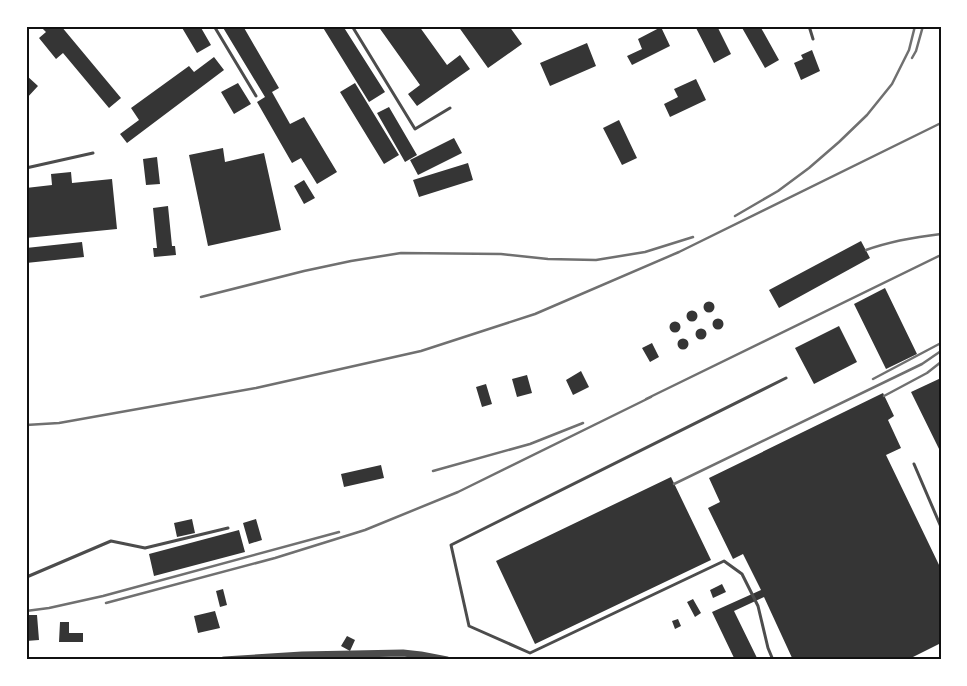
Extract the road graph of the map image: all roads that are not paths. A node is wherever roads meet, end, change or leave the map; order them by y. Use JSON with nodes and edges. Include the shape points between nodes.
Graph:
{"nodes":[{"id":1,"x":214,"y":26,"type":"edge"},
{"id":2,"x":352,"y":26,"type":"edge"},
{"id":3,"x":809,"y":26,"type":"edge"},
{"id":4,"x":813,"y":39,"type":"dead end"},
{"id":5,"x":256,"y":96,"type":"dead end"},
{"id":6,"x":450,"y":108,"type":"dead end"},
{"id":7,"x":93,"y":153,"type":"dead end"},
{"id":8,"x":26,"y":168,"type":"edge"},
{"id":9,"x":786,"y":378,"type":"dead end"},
{"id":10,"x":914,"y":464,"type":"dead end"},
{"id":11,"x":941,"y":527,"type":"edge"},
{"id":12,"x":228,"y":528,"type":"dead end"},
{"id":13,"x":26,"y":578,"type":"edge"},
{"id":14,"x":941,"y":658,"type":"edge"},
{"id":15,"x":224,"y":660,"type":"edge"},
{"id":16,"x":447,"y":660,"type":"edge"},
{"id":17,"x":773,"y":660,"type":"edge"},
{"id":18,"x":937,"y":660,"type":"edge"}],
"edges":[{"from":1,"to":5,"type":"lane"},
{"from":2,"to":6,"type":"lane","via":[[415,129]]},
{"from":3,"to":4,"type":"lane"},
{"from":7,"to":8,"type":"lane"},
{"from":9,"to":17,"type":"lane","via":[[451,545],[469,626],[530,654],[724,561],[742,574],[758,606]]},
{"from":10,"to":11,"type":"lane"},
{"from":12,"to":13,"type":"lane","via":[[145,548],[111,542]]},
{"from":14,"to":18,"type":"lane"},
{"from":15,"to":16,"type":"street","via":[[403,653]]}]}
